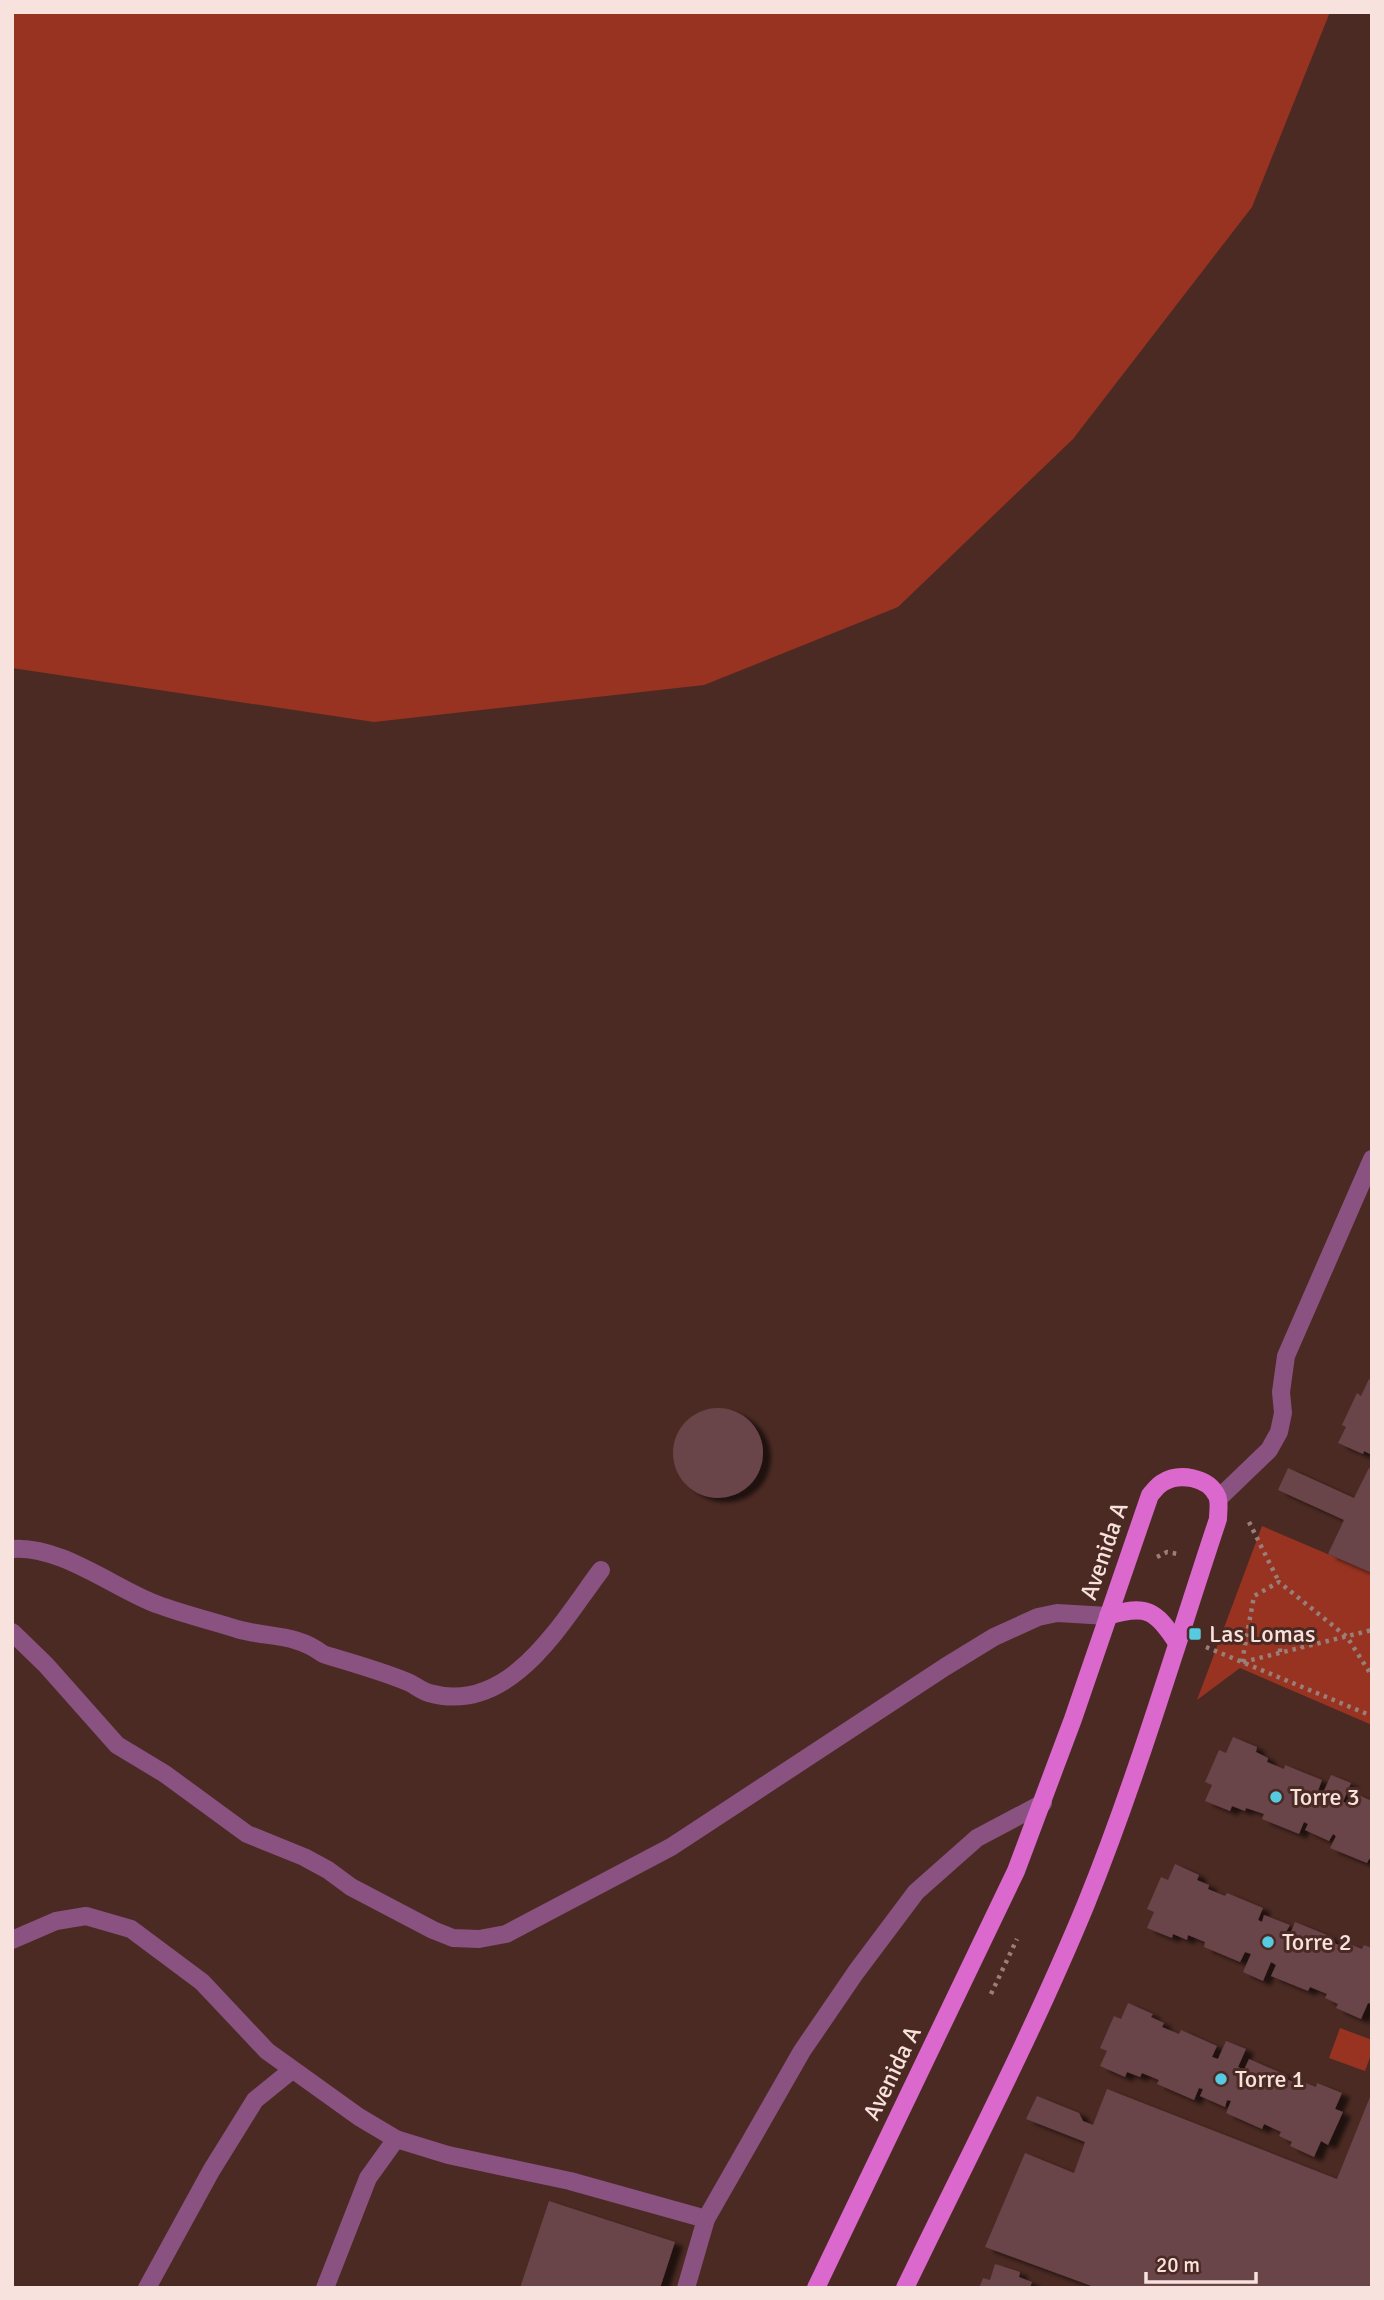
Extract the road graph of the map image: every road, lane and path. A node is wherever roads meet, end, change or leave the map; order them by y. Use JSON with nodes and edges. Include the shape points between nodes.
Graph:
{"nodes":[{"id":1,"x":1372,"y":1159,"type":"edge"},
{"id":2,"x":1218,"y":1499,"type":"junction"},
{"id":3,"x":1249,"y":1522,"type":"dead end"},
{"id":4,"x":12,"y":1549,"type":"edge"},
{"id":5,"x":601,"y":1570,"type":"dead end"},
{"id":6,"x":1279,"y":1582,"type":"junction"},
{"id":7,"x":1108,"y":1616,"type":"junction"},
{"id":8,"x":1372,"y":1630,"type":"edge"},
{"id":9,"x":12,"y":1632,"type":"edge"},
{"id":10,"x":1347,"y":1637,"type":"junction"},
{"id":11,"x":1177,"y":1643,"type":"junction"},
{"id":12,"x":1206,"y":1647,"type":"dead end"},
{"id":13,"x":1302,"y":1647,"type":"junction"},
{"id":14,"x":1280,"y":1652,"type":"junction"},
{"id":15,"x":1242,"y":1662,"type":"junction"},
{"id":16,"x":1372,"y":1676,"type":"edge"},
{"id":17,"x":1372,"y":1716,"type":"edge"},
{"id":18,"x":1042,"y":1803,"type":"junction"},
{"id":19,"x":12,"y":1940,"type":"edge"},
{"id":20,"x":292,"y":2070,"type":"junction"},
{"id":21,"x":396,"y":2139,"type":"junction"},
{"id":22,"x":706,"y":2219,"type":"junction"},
{"id":23,"x":147,"y":2288,"type":"edge"},
{"id":24,"x":325,"y":2288,"type":"edge"},
{"id":25,"x":686,"y":2288,"type":"edge"},
{"id":26,"x":816,"y":2288,"type":"edge"},
{"id":27,"x":905,"y":2288,"type":"edge"}],
"edges":[{"from":1,"to":2,"type":"lane","via":[[1286,1356],[1279,1432],[1269,1450]]},
{"from":2,"to":7,"type":"main road","name":"Avenida A","via":[[1210,1486],[1194,1478],[1162,1483],[1150,1495]]},
{"from":2,"to":11,"type":"main road","via":[[1218,1519]]},
{"from":3,"to":6,"type":"path"},
{"from":4,"to":5,"type":"lane","via":[[38,1551],[152,1602],[248,1632],[293,1638],[323,1654],[411,1683],[426,1693],[446,1696],[469,1694],[515,1676],[536,1656]]},
{"from":6,"to":10,"type":"path"},
{"from":6,"to":15,"type":"path","via":[[1254,1595]]},
{"from":7,"to":9,"type":"lane","via":[[1038,1616],[994,1637],[671,1847],[506,1934],[479,1939],[453,1938],[433,1930],[304,1857],[247,1834],[117,1745]]},
{"from":7,"to":11,"type":"main road","via":[[1128,1609],[1146,1610],[1163,1620]]},
{"from":7,"to":18,"type":"main road","name":"Avenida A"},
{"from":8,"to":10,"type":"path"},
{"from":10,"to":13,"type":"path"},
{"from":10,"to":16,"type":"path"},
{"from":11,"to":27,"type":"main road","via":[[1137,1771],[1086,1904]]},
{"from":12,"to":15,"type":"path"},
{"from":13,"to":14,"type":"path"},
{"from":13,"to":14,"type":"path","via":[[1293,1634],[1280,1638]]},
{"from":14,"to":15,"type":"path"},
{"from":15,"to":17,"type":"path"},
{"from":18,"to":22,"type":"lane","via":[[977,1838],[916,1892],[802,2051]]},
{"from":18,"to":26,"type":"main road","name":"Avenida A","via":[[1016,1871]]},
{"from":19,"to":20,"type":"lane","via":[[56,1921],[86,1916],[131,1929],[202,1982],[267,2051]]},
{"from":20,"to":21,"type":"lane"},
{"from":20,"to":23,"type":"lane","via":[[255,2100]]},
{"from":21,"to":22,"type":"lane"},
{"from":21,"to":24,"type":"lane","via":[[368,2178]]},
{"from":22,"to":25,"type":"lane"}]}
